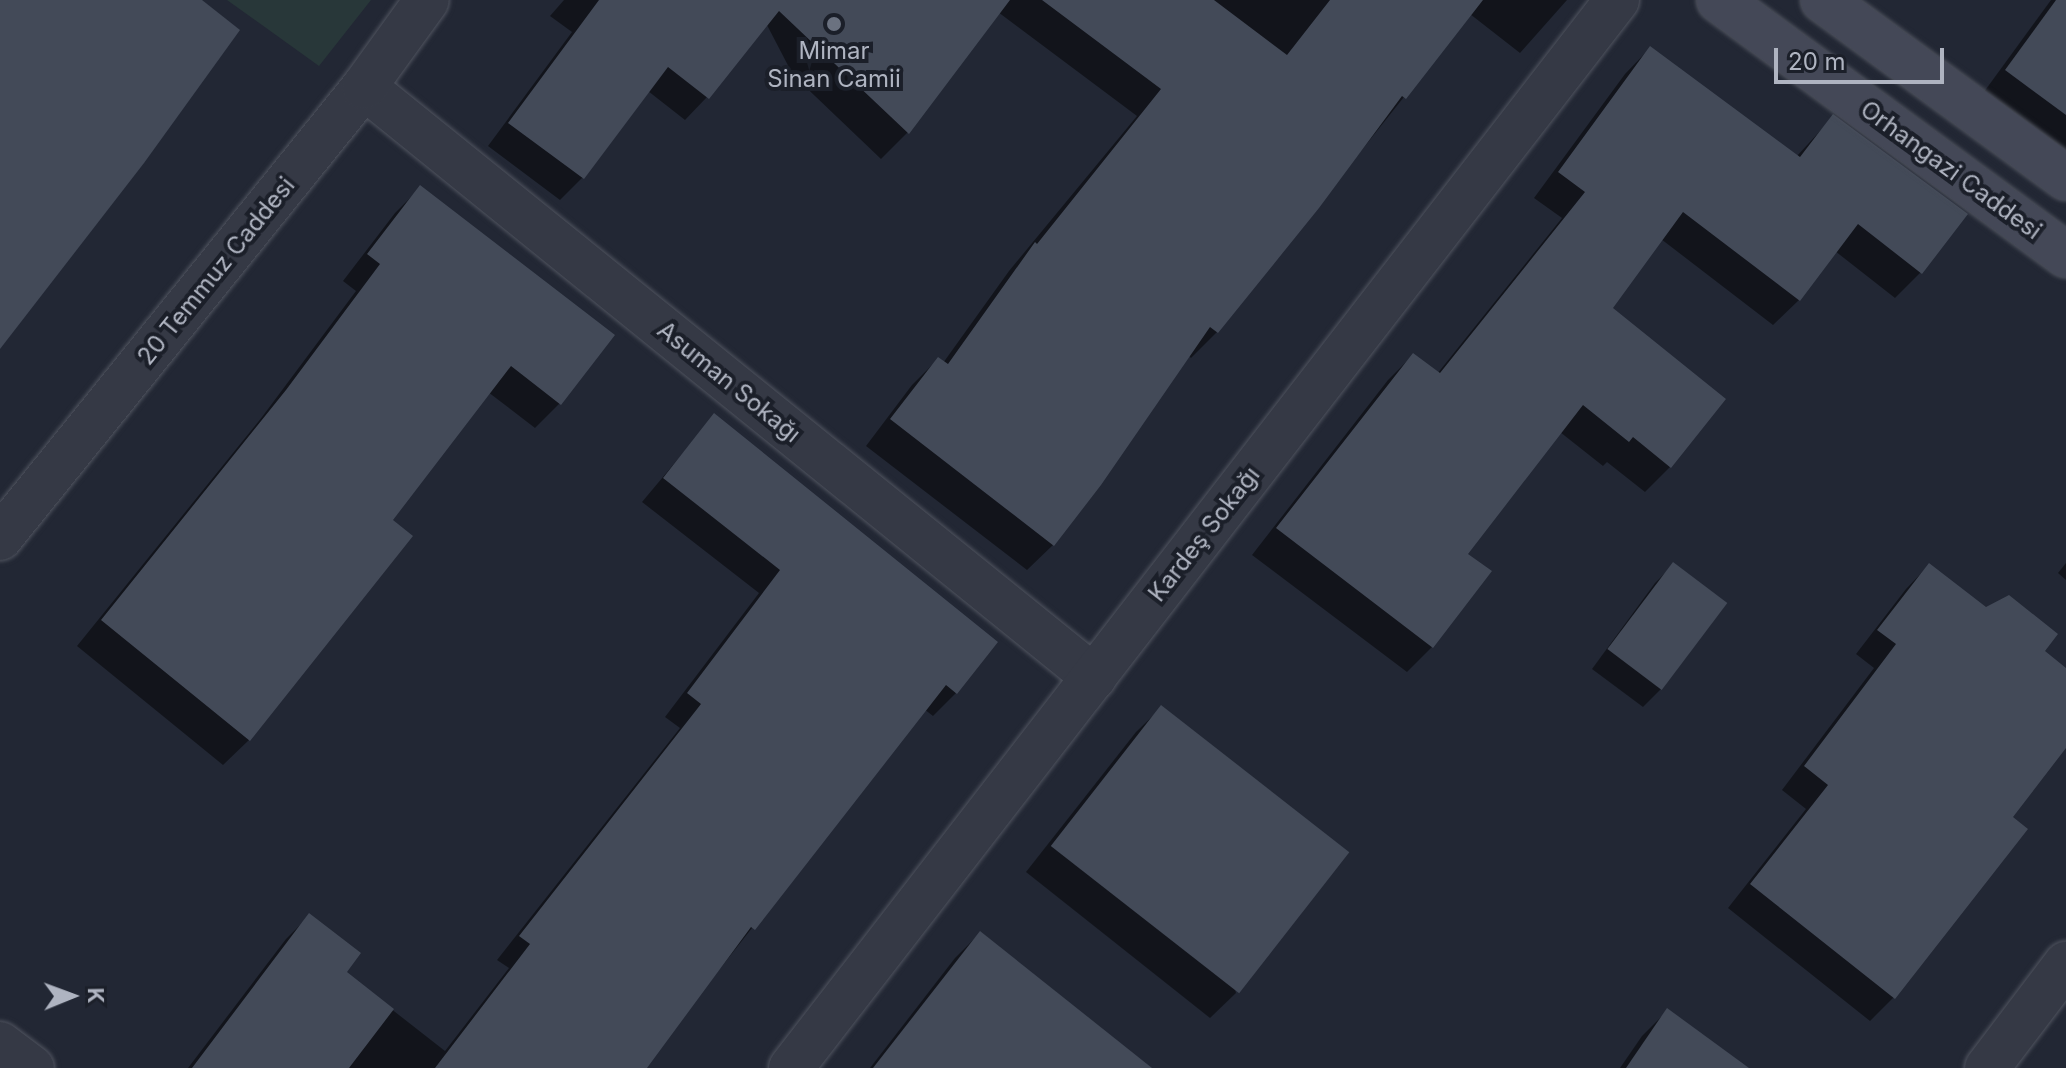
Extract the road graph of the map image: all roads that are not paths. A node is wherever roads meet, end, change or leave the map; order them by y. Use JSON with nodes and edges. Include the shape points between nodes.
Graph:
{"nodes":[{"id":1,"x":427,"y":0,"type":"edge"},
{"id":2,"x":1617,"y":0,"type":"edge"},
{"id":3,"x":1719,"y":0,"type":"edge"},
{"id":4,"x":1823,"y":0,"type":"edge"},
{"id":5,"x":364,"y":87,"type":"junction"},
{"id":6,"x":2066,"y":178,"type":"edge"},
{"id":7,"x":2066,"y":255,"type":"edge"},
{"id":8,"x":0,"y":538,"type":"edge"},
{"id":9,"x":1094,"y":677,"type":"junction"},
{"id":10,"x":2066,"y":964,"type":"edge"},
{"id":11,"x":0,"y":1044,"type":"edge"},
{"id":12,"x":32,"y":1068,"type":"edge"},
{"id":13,"x":791,"y":1068,"type":"edge"},
{"id":14,"x":1987,"y":1068,"type":"edge"}],
"edges":[{"from":1,"to":5,"type":"street","name":"20 Temmuz Caddesi"},
{"from":2,"to":9,"type":"street","name":"Kardeş Sokağı"},
{"from":3,"to":7,"type":"main road","name":"Orhangazi Caddesi"},
{"from":4,"to":6,"type":"main road"},
{"from":5,"to":8,"type":"street","name":"20 Temmuz Caddesi"},
{"from":5,"to":9,"type":"street","name":"Asuman Sokağı"},
{"from":9,"to":13,"type":"street","name":"Kardeş Sokağı"},
{"from":10,"to":14,"type":"street"},
{"from":11,"to":12,"type":"street"}]}
